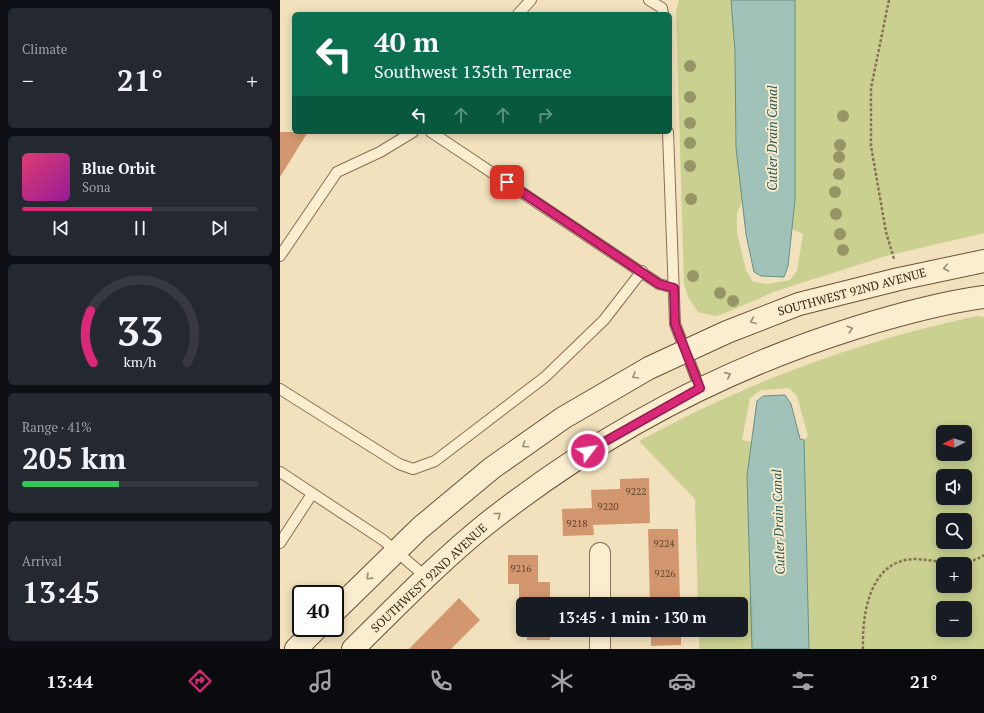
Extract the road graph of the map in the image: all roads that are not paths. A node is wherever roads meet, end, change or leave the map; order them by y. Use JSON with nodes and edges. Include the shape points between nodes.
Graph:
{"nodes":[{"id":1,"x":531,"y":0,"type":"edge"},
{"id":2,"x":649,"y":0,"type":"edge"},
{"id":3,"x":664,"y":7,"type":"edge"},
{"id":4,"x":520,"y":12,"type":"edge"},
{"id":5,"x":410,"y":134,"type":"edge"},
{"id":6,"x":434,"y":134,"type":"edge"},
{"id":7,"x":668,"y":134,"type":"edge"},
{"id":8,"x":280,"y":256,"type":"edge"},
{"id":9,"x":984,"y":261,"type":"edge"},
{"id":10,"x":642,"y":271,"type":"junction"},
{"id":11,"x":674,"y":288,"type":"junction"},
{"id":12,"x":984,"y":296,"type":"edge"},
{"id":13,"x":686,"y":350,"type":"junction"},
{"id":14,"x":700,"y":388,"type":"junction"},
{"id":15,"x":280,"y":389,"type":"edge"},
{"id":16,"x":280,"y":472,"type":"edge"},
{"id":17,"x":312,"y":494,"type":"junction"},
{"id":18,"x":280,"y":543,"type":"edge"},
{"id":19,"x":397,"y":550,"type":"junction"},
{"id":20,"x":600,"y":554,"type":"dead end"},
{"id":21,"x":426,"y":577,"type":"junction"},
{"id":22,"x":600,"y":597,"type":"edge"},
{"id":23,"x":344,"y":601,"type":"edge"},
{"id":24,"x":308,"y":637,"type":"edge"},
{"id":25,"x":600,"y":637,"type":"edge"},
{"id":26,"x":296,"y":649,"type":"edge"},
{"id":27,"x":353,"y":649,"type":"edge"},
{"id":28,"x":600,"y":649,"type":"edge"}],
"edges":[{"from":1,"to":4,"type":"lane"},
{"from":2,"to":3,"type":"lane"},
{"from":5,"to":8,"type":"lane","via":[[380,152],[337,172]]},
{"from":6,"to":10,"type":"lane"},
{"from":7,"to":11,"type":"lane"},
{"from":9,"to":13,"type":"street","name":"SOUTHWEST 92ND AVENUE","one_way":true,"via":[[799,304]]},
{"from":10,"to":11,"type":"lane","via":[[659,284]]},
{"from":10,"to":15,"type":"lane","via":[[604,320],[544,377],[435,461],[413,468],[399,464]]},
{"from":11,"to":13,"type":"lane","via":[[675,324]]},
{"from":14,"to":12,"type":"street","name":"SOUTHWEST 92ND AVENUE","one_way":true,"via":[[769,358],[845,331],[923,309]]},
{"from":13,"to":14,"type":"lane"},
{"from":13,"to":19,"type":"street","name":"SOUTHWEST 92ND AVENUE","one_way":true,"via":[[649,368],[563,418],[492,468]]},
{"from":21,"to":14,"type":"street","name":"SOUTHWEST 92ND AVENUE","one_way":true,"via":[[484,526],[541,483],[607,439]]},
{"from":16,"to":17,"type":"lane"},
{"from":17,"to":18,"type":"lane"},
{"from":17,"to":19,"type":"lane"},
{"from":19,"to":21,"type":"lane"},
{"from":19,"to":23,"type":"street","name":"SOUTHWEST 92ND AVENUE","one_way":true},
{"from":20,"to":22,"type":"street"},
{"from":21,"to":27,"type":"street","name":"SOUTHWEST 92ND AVENUE"},
{"from":24,"to":26,"type":"street"},
{"from":25,"to":28,"type":"street"}]}
